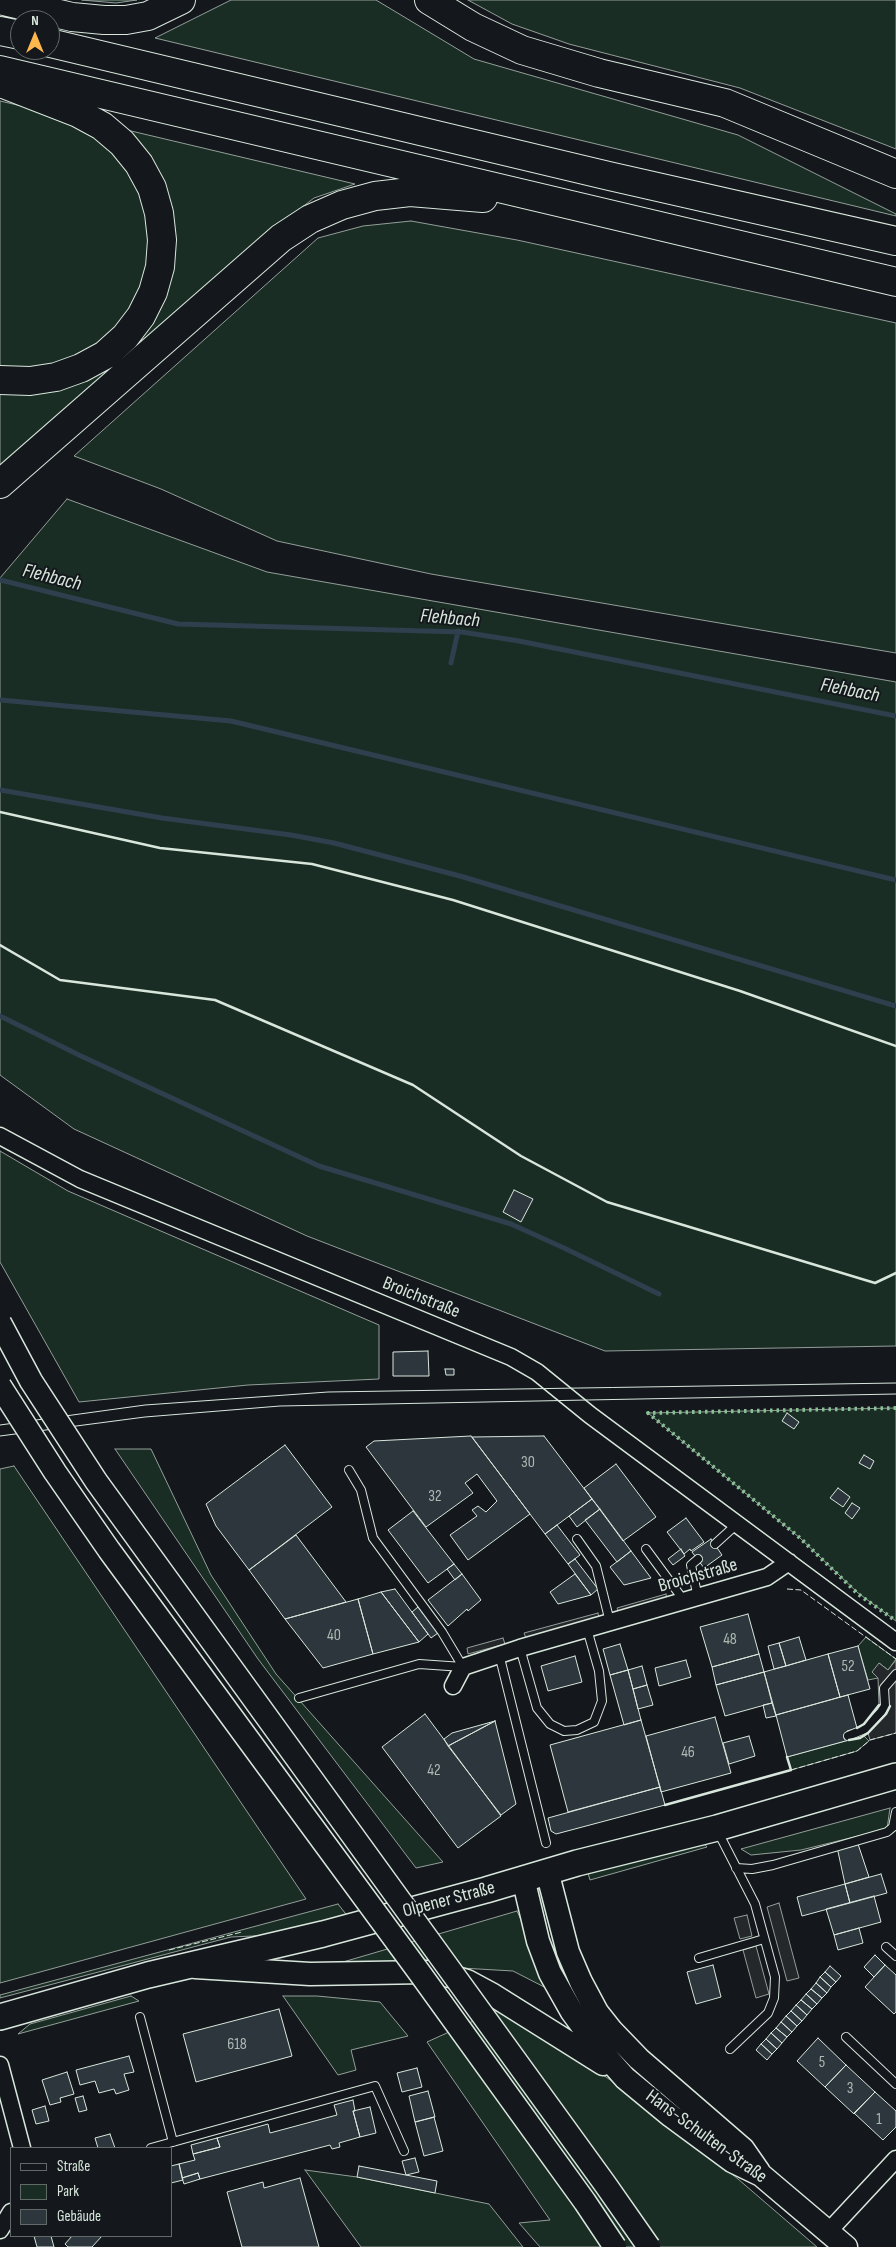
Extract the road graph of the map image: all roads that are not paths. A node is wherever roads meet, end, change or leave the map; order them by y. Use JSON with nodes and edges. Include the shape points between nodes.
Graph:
{"nodes":[{"id":1,"x":0,"y":0,"type":"edge"},
{"id":2,"x":181,"y":0,"type":"edge"},
{"id":3,"x":429,"y":0,"type":"edge"},
{"id":4,"x":60,"y":45,"type":"edge"},
{"id":5,"x":0,"y":70,"type":"edge"},
{"id":6,"x":0,"y":83,"type":"edge"},
{"id":7,"x":896,"y":174,"type":"edge"},
{"id":8,"x":564,"y":204,"type":"junction"},
{"id":9,"x":896,"y":241,"type":"edge"},
{"id":10,"x":896,"y":282,"type":"edge"},
{"id":11,"x":0,"y":380,"type":"edge"},
{"id":12,"x":0,"y":484,"type":"edge"},
{"id":13,"x":0,"y":1136,"type":"edge"},
{"id":14,"x":0,"y":1323,"type":"edge"},
{"id":15,"x":0,"y":1386,"type":"edge"},
{"id":16,"x":349,"y":1470,"type":"dead end"},
{"id":17,"x":738,"y":1524,"type":"junction"},
{"id":18,"x":577,"y":1539,"type":"dead end"},
{"id":19,"x":715,"y":1544,"type":"dead end"},
{"id":20,"x":646,"y":1549,"type":"dead end"},
{"id":21,"x":698,"y":1560,"type":"dead end"},
{"id":22,"x":789,"y":1562,"type":"junction"},
{"id":23,"x":691,"y":1600,"type":"junction"},
{"id":24,"x":610,"y":1622,"type":"junction"},
{"id":25,"x":587,"y":1629,"type":"junction"},
{"id":26,"x":896,"y":1642,"type":"edge"},
{"id":27,"x":520,"y":1648,"type":"junction"},
{"id":28,"x":499,"y":1654,"type":"junction"},
{"id":29,"x":463,"y":1666,"type":"junction"},
{"id":30,"x":896,"y":1674,"type":"edge"},
{"id":31,"x":453,"y":1686,"type":"dead end"},
{"id":32,"x":299,"y":1698,"type":"dead end"},
{"id":33,"x":848,"y":1736,"type":"dead end"},
{"id":34,"x":896,"y":1776,"type":"edge"},
{"id":35,"x":896,"y":1812,"type":"edge"},
{"id":36,"x":717,"y":1828,"type":"junction"},
{"id":37,"x":546,"y":1843,"type":"dead end"},
{"id":38,"x":736,"y":1868,"type":"junction"},
{"id":39,"x":547,"y":1871,"type":"junction"},
{"id":40,"x":523,"y":1878,"type":"junction"},
{"id":41,"x":764,"y":1939,"type":"junction"},
{"id":42,"x":886,"y":1947,"type":"dead end"},
{"id":43,"x":896,"y":1956,"type":"edge"},
{"id":44,"x":699,"y":1958,"type":"dead end"},
{"id":45,"x":182,"y":1966,"type":"junction"},
{"id":46,"x":0,"y":2017,"type":"edge"},
{"id":47,"x":140,"y":2017,"type":"dead end"},
{"id":48,"x":846,"y":2037,"type":"dead end"},
{"id":49,"x":730,"y":2049,"type":"dead end"},
{"id":50,"x":0,"y":2065,"type":"edge"},
{"id":51,"x":626,"y":2078,"type":"junction"},
{"id":52,"x":896,"y":2084,"type":"edge"},
{"id":53,"x":173,"y":2142,"type":"junction"},
{"id":54,"x":22,"y":2147,"type":"edge"},
{"id":55,"x":155,"y":2147,"type":"edge"},
{"id":56,"x":404,"y":2151,"type":"dead end"},
{"id":57,"x":896,"y":2160,"type":"edge"},
{"id":58,"x":760,"y":2175,"type":"junction"},
{"id":59,"x":828,"y":2232,"type":"junction"},
{"id":60,"x":615,"y":2247,"type":"edge"},
{"id":61,"x":649,"y":2247,"type":"edge"},
{"id":62,"x":846,"y":2247,"type":"edge"}],
"edges":[{"from":1,"to":2,"type":"highway","via":[[72,17],[126,20],[148,16]]},
{"from":3,"to":7,"type":"highway","via":[[473,27],[522,50],[599,73],[725,103]]},
{"from":4,"to":9,"type":"highway"},
{"from":5,"to":8,"type":"highway"},
{"from":6,"to":11,"type":"highway","via":[[78,114],[102,126],[122,143],[152,188],[162,240],[153,292],[125,337],[105,355],[56,377],[30,381]]},
{"from":8,"to":10,"type":"highway"},
{"from":8,"to":12,"type":"highway","via":[[410,192],[375,196],[342,205],[310,219],[281,238]]},
{"from":13,"to":17,"type":"street","name":"Broichstraße","via":[[80,1180],[511,1357],[536,1372]]},
{"from":14,"to":61,"type":"main road","bridge":true,"via":[[31,1381],[96,1481]]},
{"from":15,"to":60,"type":"main road","bridge":true,"via":[[109,1550],[419,1972]]},
{"from":16,"to":29,"type":"lane","via":[[361,1490],[373,1538]]},
{"from":17,"to":19,"type":"lane"},
{"from":17,"to":22,"type":"street","name":"Broichstraße"},
{"from":18,"to":24,"type":"lane","via":[[596,1566]]},
{"from":20,"to":23,"type":"lane"},
{"from":21,"to":23,"type":"lane","via":[[691,1565]]},
{"from":22,"to":23,"type":"street","name":"Broichstraße","via":[[767,1577]]},
{"from":22,"to":26,"type":"street","name":"Broichstraße"},
{"from":23,"to":24,"type":"street","name":"Broichstraße"},
{"from":24,"to":25,"type":"street","name":"Broichstraße"},
{"from":25,"to":27,"type":"street","name":"Broichstraße"},
{"from":25,"to":27,"type":"lane","via":[[599,1671],[602,1701],[594,1722],[577,1730],[564,1731],[550,1724],[537,1708]]},
{"from":27,"to":28,"type":"street","name":"Broichstraße"},
{"from":28,"to":29,"type":"street","name":"Broichstraße"},
{"from":28,"to":37,"type":"lane"},
{"from":29,"to":31,"type":"street"},
{"from":29,"to":32,"type":"lane","via":[[419,1664]]},
{"from":30,"to":33,"type":"lane","via":[[884,1688],[882,1712],[865,1729]]},
{"from":34,"to":36,"type":"main road","name":"Olpener Straße"},
{"from":35,"to":38,"type":"lane","via":[[893,1826],[887,1832],[773,1865]]},
{"from":36,"to":38,"type":"lane"},
{"from":36,"to":39,"type":"main road","name":"Olpener Straße"},
{"from":38,"to":41,"type":"lane","via":[[755,1904]]},
{"from":39,"to":40,"type":"main road","name":"Olpener Straße"},
{"from":39,"to":58,"type":"main road","via":[[568,1952],[597,2012],[639,2059],[742,2149]]},
{"from":40,"to":45,"type":"main road","name":"Olpener Straße","via":[[323,1934]]},
{"from":40,"to":51,"type":"main road","name":"Hans-Schulten-Straße","via":[[538,1942],[557,1986],[587,2035]]},
{"from":41,"to":44,"type":"lane"},
{"from":41,"to":49,"type":"lane","via":[[775,1977],[774,1998],[768,2013]]},
{"from":42,"to":43,"type":"lane"},
{"from":45,"to":46,"type":"main road","name":"Olpener Straße"},
{"from":45,"to":51,"type":"main road","via":[[310,1974],[427,1972],[450,1976],[493,1995]]},
{"from":47,"to":53,"type":"lane"},
{"from":48,"to":52,"type":"lane"},
{"from":50,"to":54,"type":"street"},
{"from":51,"to":58,"type":"main road","name":"Hans-Schulten-Straße","via":[[671,2116],[732,2160]]},
{"from":53,"to":55,"type":"lane"},
{"from":53,"to":56,"type":"lane","via":[[376,2086]]},
{"from":57,"to":59,"type":"street"},
{"from":58,"to":59,"type":"main road","name":"Hans-Schulten-Straße"},
{"from":59,"to":62,"type":"main road","name":"Hans-Schulten-Straße"}]}
